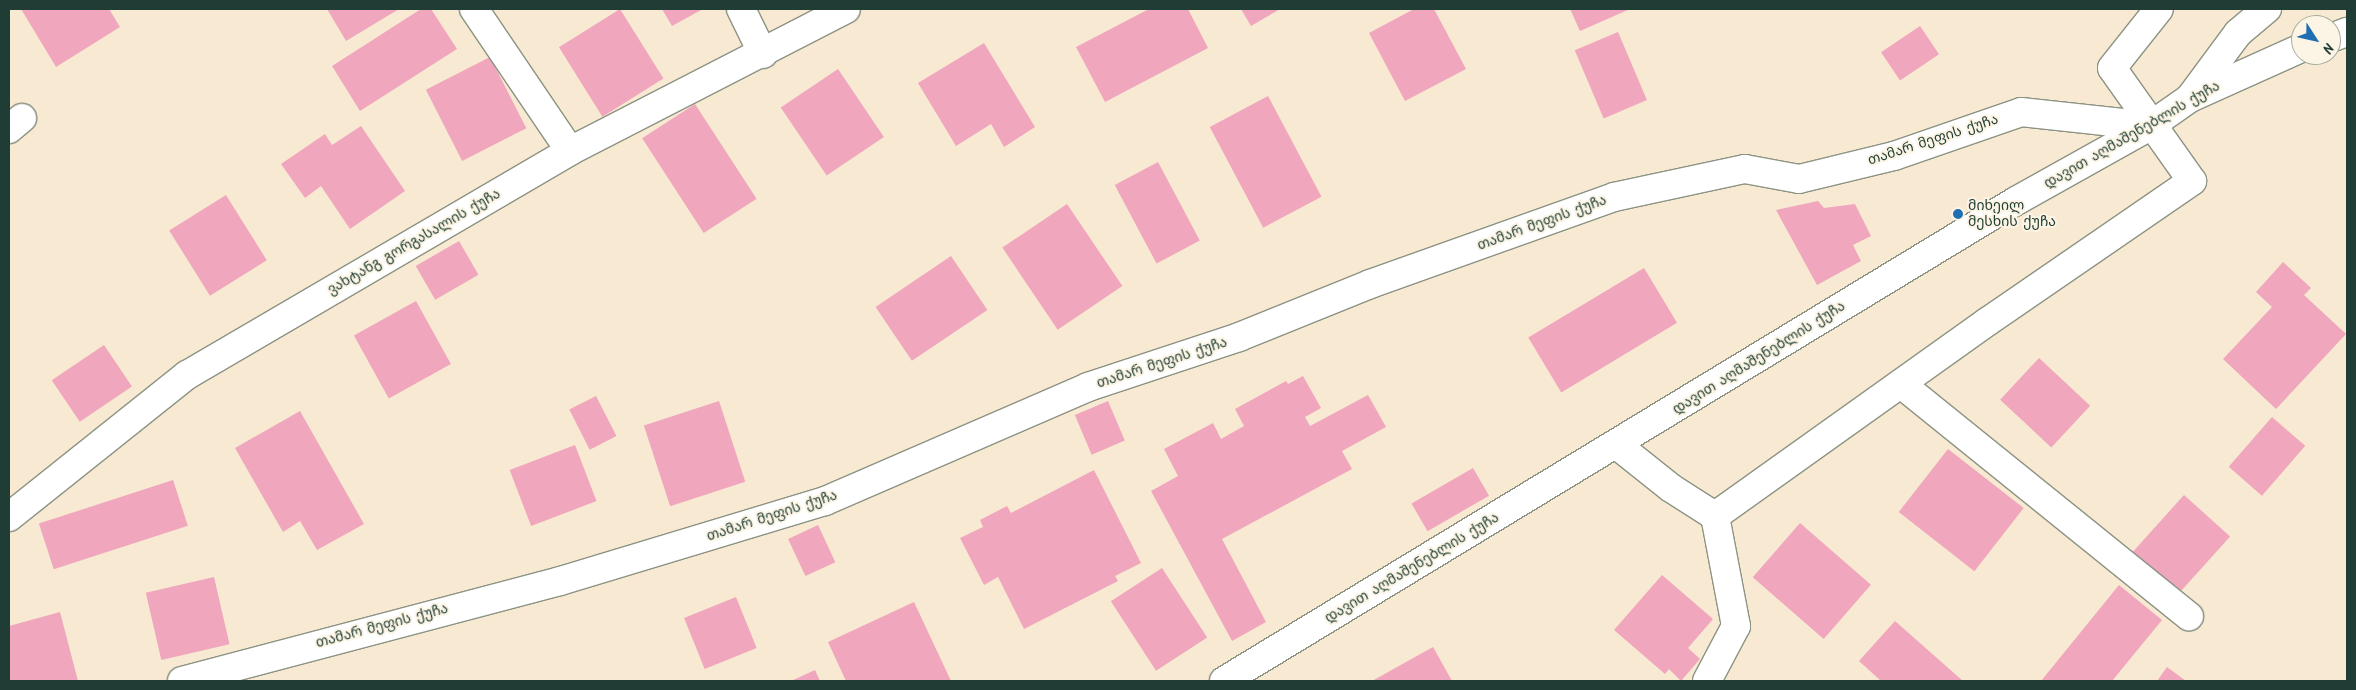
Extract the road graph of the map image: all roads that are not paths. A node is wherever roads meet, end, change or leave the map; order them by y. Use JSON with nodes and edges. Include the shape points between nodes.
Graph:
{"nodes":[{"id":1,"x":474,"y":9,"type":"edge"},
{"id":2,"x":741,"y":9,"type":"edge"},
{"id":3,"x":846,"y":9,"type":"edge"},
{"id":4,"x":2159,"y":9,"type":"edge"},
{"id":5,"x":2268,"y":9,"type":"edge"},
{"id":6,"x":2291,"y":53,"type":"edge"},
{"id":7,"x":763,"y":54,"type":"junction"},
{"id":8,"x":2190,"y":98,"type":"junction"},
{"id":9,"x":2150,"y":126,"type":"junction"},
{"id":10,"x":570,"y":151,"type":"junction"},
{"id":11,"x":1901,"y":384,"type":"junction"},
{"id":12,"x":1617,"y":445,"type":"junction"},
{"id":13,"x":1715,"y":516,"type":"junction"},
{"id":14,"x":9,"y":517,"type":"edge"},
{"id":15,"x":2189,"y":616,"type":"dead end"},
{"id":16,"x":182,"y":681,"type":"edge"},
{"id":17,"x":1224,"y":681,"type":"edge"},
{"id":18,"x":1707,"y":681,"type":"edge"}],
"edges":[{"from":1,"to":10,"type":"street"},
{"from":2,"to":7,"type":"street"},
{"from":3,"to":7,"type":"street","name":"ვახტანგ გორგასალის ქუჩა"},
{"from":4,"to":9,"type":"street","via":[[2112,68]]},
{"from":5,"to":8,"type":"street","via":[[2238,33]]},
{"from":6,"to":8,"type":"street","name":"დავით აღმაშენებლის ქუჩა"},
{"from":7,"to":10,"type":"street","name":"ვახტანგ გორგასალის ქუჩა"},
{"from":8,"to":9,"type":"street","name":"დავით აღმაშენებლის ქუჩა"},
{"from":9,"to":11,"type":"street","via":[[2192,180]]},
{"from":9,"to":12,"type":"street","name":"დავით აღმაშენებლის ქუჩა","via":[[2016,201]]},
{"from":9,"to":16,"type":"street","name":"თამარ მეფის ქუჩა","via":[[2021,112],[1894,156],[1799,178],[1745,169],[1614,198],[1370,284],[1239,337],[1088,388],[825,502],[560,580]]},
{"from":10,"to":14,"type":"street","name":"ვახტანგ გორგასალის ქუჩა","via":[[187,375]]},
{"from":11,"to":13,"type":"street"},
{"from":11,"to":15,"type":"street"},
{"from":12,"to":13,"type":"street","via":[[1671,488]]},
{"from":12,"to":17,"type":"street","name":"დავით აღმაშენებლის ქუჩა"},
{"from":13,"to":18,"type":"street","via":[[1736,626]]}]}
